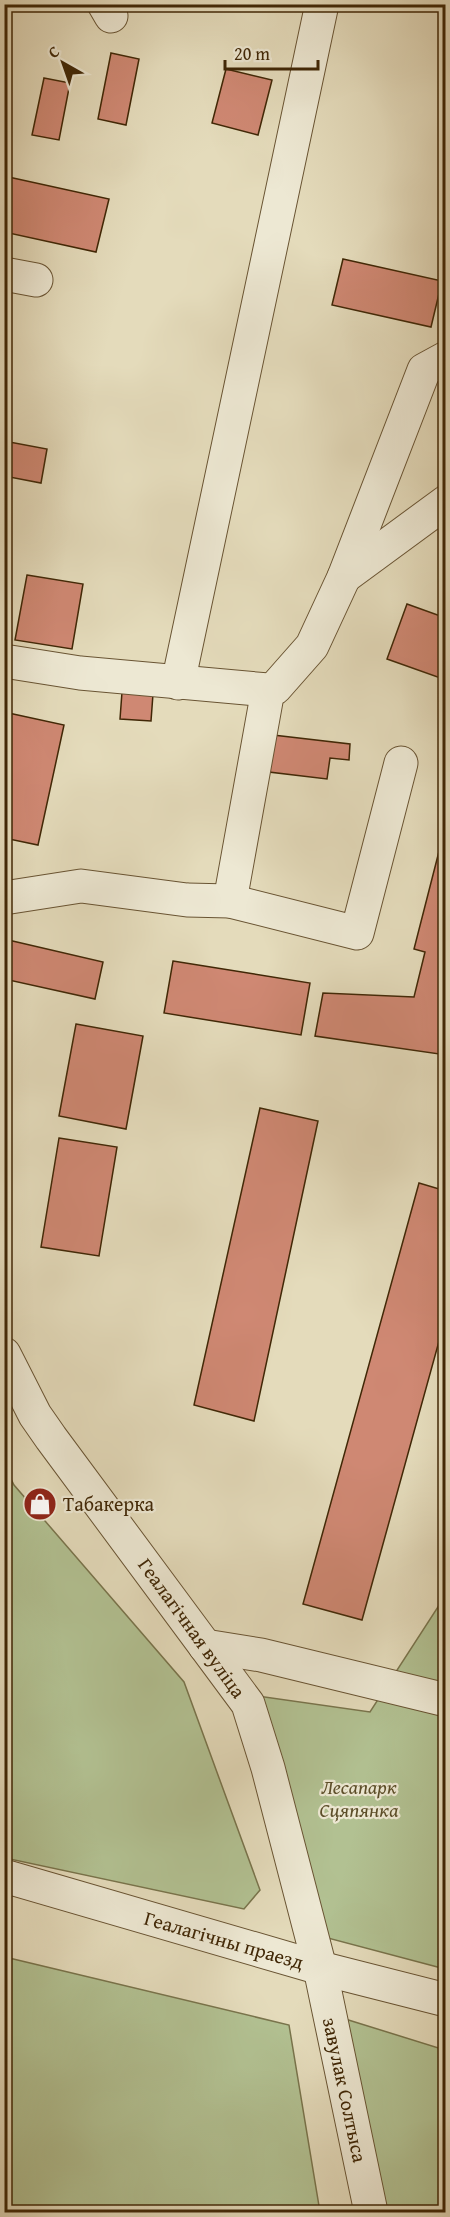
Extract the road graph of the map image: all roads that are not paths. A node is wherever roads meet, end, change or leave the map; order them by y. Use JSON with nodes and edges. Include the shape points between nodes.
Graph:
{"nodes":[{"id":1,"x":322,"y":4,"type":"edge"},
{"id":2,"x":446,"y":358,"type":"edge"},
{"id":3,"x":446,"y":502,"type":"edge"},
{"id":4,"x":344,"y":577,"type":"junction"},
{"id":5,"x":4,"y":661,"type":"edge"},
{"id":6,"x":178,"y":682,"type":"junction"},
{"id":7,"x":268,"y":690,"type":"junction"},
{"id":8,"x":402,"y":763,"type":"dead end"},
{"id":9,"x":4,"y":898,"type":"edge"},
{"id":10,"x":230,"y":901,"type":"junction"},
{"id":11,"x":4,"y":1354,"type":"edge"},
{"id":12,"x":205,"y":1646,"type":"junction"},
{"id":13,"x":446,"y":1700,"type":"edge"},
{"id":14,"x":4,"y":1876,"type":"edge"},
{"id":15,"x":320,"y":1968,"type":"junction"},
{"id":16,"x":446,"y":2000,"type":"edge"},
{"id":17,"x":371,"y":2212,"type":"edge"}],
"edges":[{"from":1,"to":6,"type":"street"},
{"from":2,"to":4,"type":"street","via":[[424,370]]},
{"from":3,"to":4,"type":"street"},
{"from":4,"to":7,"type":"street","via":[[312,646],[275,688]]},
{"from":5,"to":6,"type":"street"},
{"from":6,"to":7,"type":"street"},
{"from":7,"to":10,"type":"street"},
{"from":8,"to":10,"type":"street","via":[[357,933]]},
{"from":9,"to":10,"type":"street","via":[[81,886],[187,900]]},
{"from":11,"to":12,"type":"street","name":"Геалагічная вуліца","via":[[35,1415]]},
{"from":12,"to":13,"type":"street","via":[[261,1655]]},
{"from":12,"to":15,"type":"street","name":"Геалагічная вуліца","via":[[248,1704]]},
{"from":14,"to":15,"type":"street","name":"Геалагічны праезд"},
{"from":15,"to":16,"type":"street","name":"Геалагічны праезд"},
{"from":15,"to":17,"type":"street","name":"завулак Солтыса"}]}
